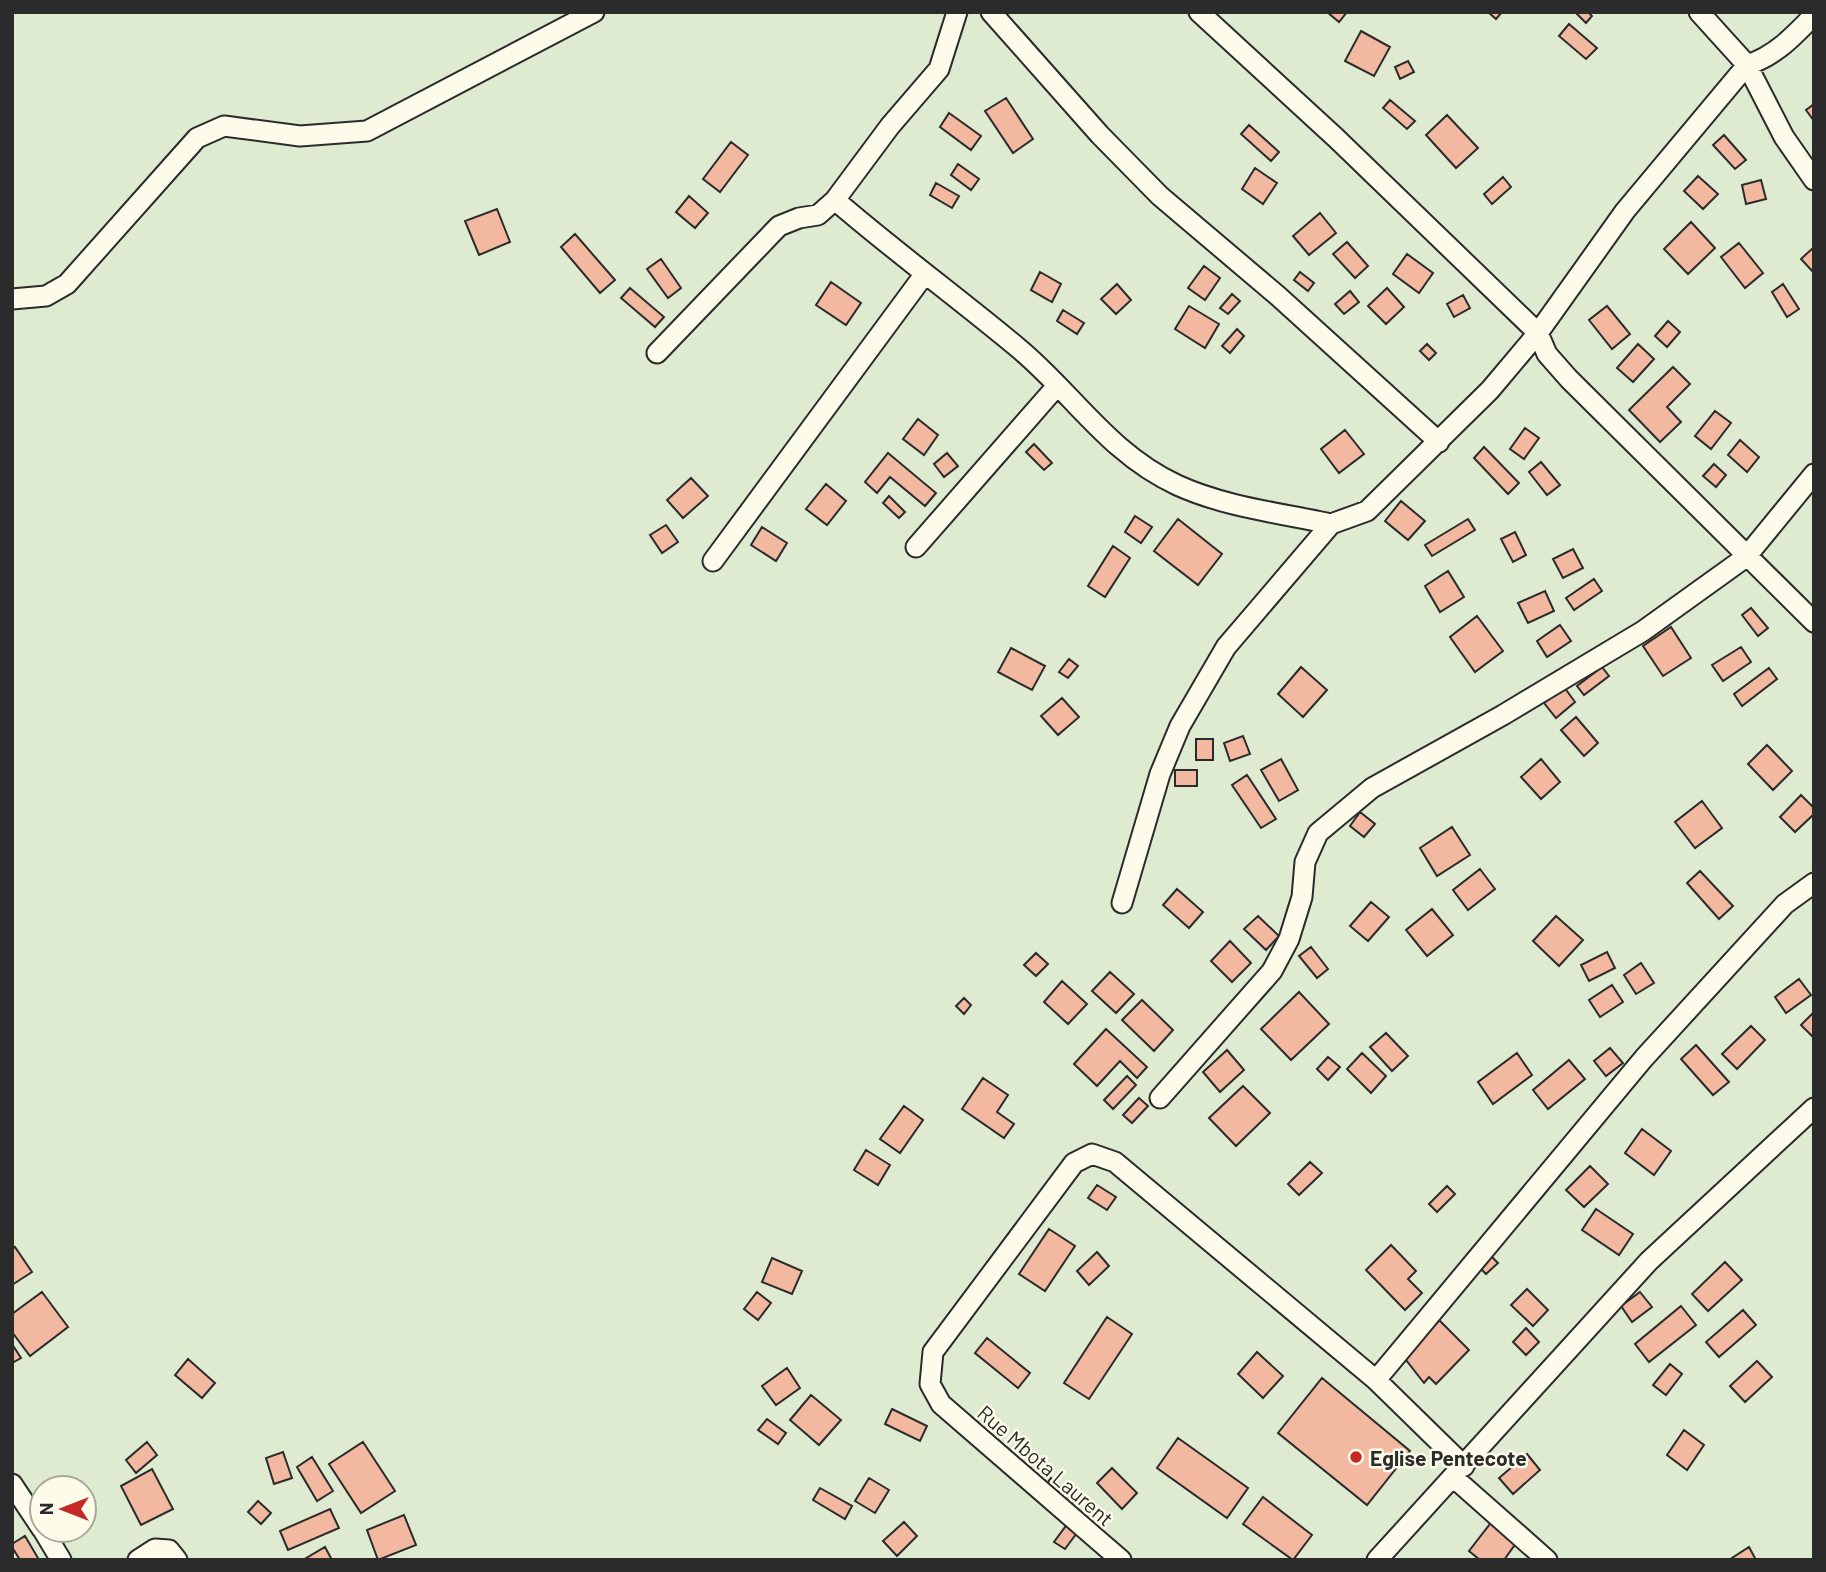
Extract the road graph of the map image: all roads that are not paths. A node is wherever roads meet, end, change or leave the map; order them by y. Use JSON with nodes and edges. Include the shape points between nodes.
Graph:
{"nodes":[{"id":1,"x":594,"y":12,"type":"edge"},
{"id":2,"x":957,"y":12,"type":"edge"},
{"id":3,"x":990,"y":12,"type":"edge"},
{"id":4,"x":1199,"y":12,"type":"edge"},
{"id":5,"x":1699,"y":12,"type":"edge"},
{"id":6,"x":1814,"y":15,"type":"edge"},
{"id":7,"x":1748,"y":65,"type":"junction"},
{"id":8,"x":1814,"y":180,"type":"edge"},
{"id":9,"x":835,"y":200,"type":"junction"},
{"id":10,"x":924,"y":275,"type":"junction"},
{"id":11,"x":12,"y":299,"type":"edge"},
{"id":12,"x":1538,"y":333,"type":"junction"},
{"id":13,"x":657,"y":354,"type":"dead end"},
{"id":14,"x":1056,"y":387,"type":"junction"},
{"id":15,"x":1439,"y":442,"type":"junction"},
{"id":16,"x":1814,"y":474,"type":"edge"},
{"id":17,"x":1331,"y":524,"type":"junction"},
{"id":18,"x":916,"y":547,"type":"dead end"},
{"id":19,"x":1746,"y":557,"type":"junction"},
{"id":20,"x":713,"y":561,"type":"dead end"},
{"id":21,"x":1814,"y":622,"type":"edge"},
{"id":22,"x":1814,"y":883,"type":"edge"},
{"id":23,"x":1122,"y":903,"type":"dead end"},
{"id":24,"x":1160,"y":1098,"type":"dead end"},
{"id":25,"x":1814,"y":1108,"type":"edge"},
{"id":26,"x":1376,"y":1380,"type":"junction"},
{"id":27,"x":1458,"y":1471,"type":"junction"},
{"id":28,"x":12,"y":1484,"type":"edge"},
{"id":29,"x":28,"y":1508,"type":"edge"},
{"id":30,"x":51,"y":1544,"type":"edge"},
{"id":31,"x":142,"y":1557,"type":"edge"},
{"id":32,"x":61,"y":1560,"type":"edge"},
{"id":33,"x":177,"y":1560,"type":"edge"},
{"id":34,"x":1121,"y":1560,"type":"edge"},
{"id":35,"x":1377,"y":1560,"type":"edge"},
{"id":36,"x":1547,"y":1560,"type":"edge"}],
"edges":[{"from":1,"to":11,"type":"street","via":[[367,131],[300,135],[224,126],[197,138],[66,284],[46,296]]},
{"from":2,"to":9,"type":"street","via":[[939,69]]},
{"from":3,"to":15,"type":"street","via":[[1160,196]]},
{"from":4,"to":12,"type":"street"},
{"from":5,"to":7,"type":"street"},
{"from":6,"to":7,"type":"street","via":[[1764,60]]},
{"from":7,"to":8,"type":"street","via":[[1784,137]]},
{"from":7,"to":12,"type":"street","via":[[1625,211]]},
{"from":9,"to":10,"type":"street"},
{"from":9,"to":13,"type":"street","via":[[818,215],[779,226]]},
{"from":10,"to":14,"type":"street","via":[[1019,348]]},
{"from":10,"to":20,"type":"street"},
{"from":12,"to":15,"type":"street"},
{"from":12,"to":19,"type":"street","via":[[1547,354],[1569,379]]},
{"from":14,"to":17,"type":"street","via":[[1116,445],[1176,485],[1220,501]]},
{"from":14,"to":18,"type":"street"},
{"from":15,"to":17,"type":"street","via":[[1367,511]]},
{"from":16,"to":19,"type":"street"},
{"from":17,"to":23,"type":"street","via":[[1226,648],[1180,726],[1160,774]]},
{"from":19,"to":21,"type":"street"},
{"from":19,"to":24,"type":"street","via":[[1643,631],[1372,788],[1318,833],[1305,862],[1302,897],[1289,939],[1272,971]]},
{"from":22,"to":26,"type":"street","via":[[1785,904],[1644,1058]]},
{"from":25,"to":27,"type":"street","via":[[1649,1261]]},
{"from":26,"to":27,"type":"street"},
{"from":26,"to":34,"type":"street","name":"Rue Mbota Laurent","via":[[1115,1162],[1092,1154],[1074,1163],[933,1352],[930,1384],[941,1404]]},
{"from":27,"to":35,"type":"street"},
{"from":27,"to":36,"type":"street"},
{"from":28,"to":29,"type":"street"},
{"from":30,"to":32,"type":"street"},
{"from":31,"to":33,"type":"street","via":[[155,1549],[169,1550]]}]}
